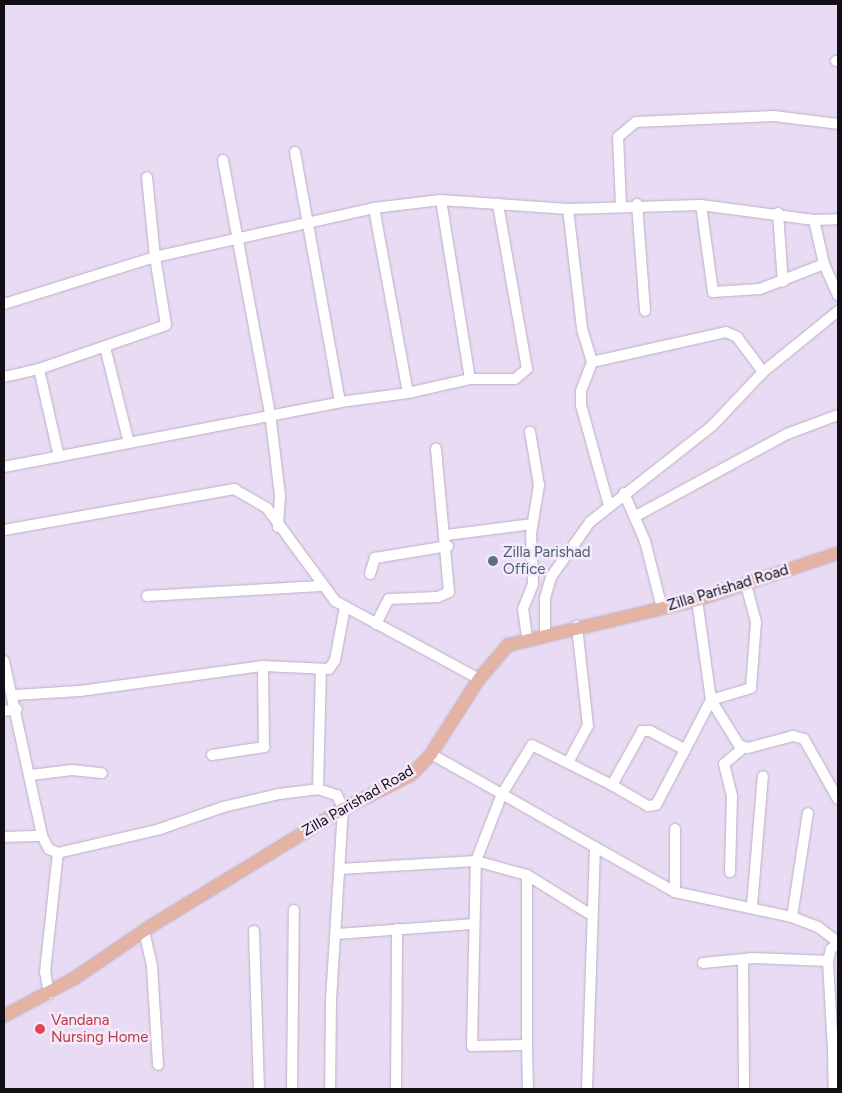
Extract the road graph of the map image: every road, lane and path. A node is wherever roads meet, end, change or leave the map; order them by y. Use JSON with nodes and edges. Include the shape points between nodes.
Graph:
{"nodes":[{"id":1,"x":838,"y":124,"type":"edge"},
{"id":2,"x":295,"y":152,"type":"dead end"},
{"id":3,"x":223,"y":160,"type":"dead end"},
{"id":4,"x":147,"y":177,"type":"dead end"},
{"id":5,"x":441,"y":200,"type":"junction"},
{"id":6,"x":498,"y":204,"type":"junction"},
{"id":7,"x":637,"y":204,"type":"junction"},
{"id":8,"x":620,"y":205,"type":"junction"},
{"id":9,"x":701,"y":205,"type":"junction"},
{"id":10,"x":374,"y":208,"type":"junction"},
{"id":11,"x":568,"y":208,"type":"junction"},
{"id":12,"x":778,"y":213,"type":"junction"},
{"id":13,"x":838,"y":219,"type":"edge"},
{"id":14,"x":814,"y":220,"type":"junction"},
{"id":15,"x":305,"y":223,"type":"junction"},
{"id":16,"x":237,"y":238,"type":"junction"},
{"id":17,"x":155,"y":257,"type":"junction"},
{"id":18,"x":824,"y":264,"type":"junction"},
{"id":19,"x":783,"y":282,"type":"junction"},
{"id":20,"x":838,"y":295,"type":"edge"},
{"id":21,"x":4,"y":304,"type":"edge"},
{"id":22,"x":838,"y":310,"type":"edge"},
{"id":23,"x":646,"y":311,"type":"dead end"},
{"id":24,"x":105,"y":347,"type":"junction"},
{"id":25,"x":592,"y":362,"type":"junction"},
{"id":26,"x":39,"y":369,"type":"junction"},
{"id":27,"x":763,"y":372,"type":"junction"},
{"id":28,"x":4,"y":377,"type":"edge"},
{"id":29,"x":470,"y":379,"type":"junction"},
{"id":30,"x":408,"y":394,"type":"junction"},
{"id":31,"x":340,"y":402,"type":"junction"},
{"id":32,"x":270,"y":413,"type":"junction"},
{"id":33,"x":838,"y":415,"type":"edge"},
{"id":34,"x":530,"y":432,"type":"dead end"},
{"id":35,"x":129,"y":443,"type":"junction"},
{"id":36,"x":436,"y":449,"type":"dead end"},
{"id":37,"x":59,"y":457,"type":"junction"},
{"id":38,"x":4,"y":466,"type":"edge"},
{"id":39,"x":624,"y":493,"type":"junction"},
{"id":40,"x":609,"y":506,"type":"junction"},
{"id":41,"x":270,"y":514,"type":"junction"},
{"id":42,"x":636,"y":516,"type":"junction"},
{"id":43,"x":532,"y":524,"type":"junction"},
{"id":44,"x":278,"y":527,"type":"junction"},
{"id":45,"x":4,"y":530,"type":"edge"},
{"id":46,"x":4,"y":536,"type":"edge"},
{"id":47,"x":448,"y":541,"type":"junction"},
{"id":48,"x":838,"y":553,"type":"edge"},
{"id":49,"x":370,"y":574,"type":"dead end"},
{"id":50,"x":746,"y":584,"type":"junction"},
{"id":51,"x":321,"y":586,"type":"junction"},
{"id":52,"x":147,"y":596,"type":"dead end"},
{"id":53,"x":697,"y":600,"type":"junction"},
{"id":54,"x":345,"y":607,"type":"junction"},
{"id":55,"x":662,"y":608,"type":"junction"},
{"id":56,"x":376,"y":624,"type":"junction"},
{"id":57,"x":577,"y":626,"type":"junction"},
{"id":58,"x":545,"y":632,"type":"junction"},
{"id":59,"x":527,"y":637,"type":"junction"},
{"id":60,"x":4,"y":661,"type":"edge"},
{"id":61,"x":263,"y":666,"type":"junction"},
{"id":62,"x":321,"y":670,"type":"junction"},
{"id":63,"x":479,"y":679,"type":"junction"},
{"id":64,"x":14,"y":695,"type":"junction"},
{"id":65,"x":711,"y":700,"type":"junction"},
{"id":66,"x":17,"y":709,"type":"junction"},
{"id":67,"x":4,"y":711,"type":"edge"},
{"id":68,"x":743,"y":748,"type":"junction"},
{"id":69,"x":685,"y":750,"type":"junction"},
{"id":70,"x":431,"y":754,"type":"junction"},
{"id":71,"x":212,"y":755,"type":"dead end"},
{"id":72,"x":569,"y":761,"type":"junction"},
{"id":73,"x":102,"y":773,"type":"dead end"},
{"id":74,"x":31,"y":775,"type":"junction"},
{"id":75,"x":763,"y":776,"type":"dead end"},
{"id":76,"x":612,"y":785,"type":"junction"},
{"id":77,"x":318,"y":789,"type":"junction"},
{"id":78,"x":502,"y":794,"type":"junction"},
{"id":79,"x":838,"y":799,"type":"edge"},
{"id":80,"x":343,"y":809,"type":"junction"},
{"id":81,"x":808,"y":813,"type":"dead end"},
{"id":82,"x":675,"y":829,"type":"dead end"},
{"id":83,"x":42,"y":836,"type":"junction"},
{"id":84,"x":4,"y":837,"type":"edge"},
{"id":85,"x":595,"y":847,"type":"junction"},
{"id":86,"x":58,"y":853,"type":"junction"},
{"id":87,"x":476,"y":861,"type":"junction"},
{"id":88,"x":340,"y":869,"type":"junction"},
{"id":89,"x":730,"y":872,"type":"dead end"},
{"id":90,"x":526,"y":875,"type":"junction"},
{"id":91,"x":675,"y":892,"type":"junction"},
{"id":92,"x":752,"y":906,"type":"junction"},
{"id":93,"x":294,"y":910,"type":"dead end"},
{"id":94,"x":590,"y":914,"type":"junction"},
{"id":95,"x":792,"y":917,"type":"junction"},
{"id":96,"x":472,"y":924,"type":"junction"},
{"id":97,"x":397,"y":929,"type":"junction"},
{"id":98,"x":144,"y":930,"type":"junction"},
{"id":99,"x":254,"y":931,"type":"dead end"},
{"id":100,"x":337,"y":934,"type":"junction"},
{"id":101,"x":838,"y":942,"type":"edge"},
{"id":102,"x":828,"y":961,"type":"junction"},
{"id":103,"x":742,"y":962,"type":"junction"},
{"id":104,"x":703,"y":963,"type":"dead end"},
{"id":105,"x":49,"y":994,"type":"junction"},
{"id":106,"x":4,"y":1016,"type":"edge"},
{"id":107,"x":527,"y":1045,"type":"junction"},
{"id":108,"x":836,"y":1050,"type":"edge"},
{"id":109,"x":158,"y":1065,"type":"dead end"},
{"id":110,"x":259,"y":1089,"type":"edge"},
{"id":111,"x":292,"y":1089,"type":"edge"},
{"id":112,"x":330,"y":1089,"type":"edge"},
{"id":113,"x":396,"y":1089,"type":"edge"},
{"id":114,"x":528,"y":1089,"type":"edge"},
{"id":115,"x":586,"y":1089,"type":"edge"},
{"id":116,"x":744,"y":1089,"type":"edge"},
{"id":117,"x":834,"y":1089,"type":"edge"}],
"edges":[{"from":1,"to":8,"type":"street","via":[[774,116],[636,122],[618,137]]},
{"from":2,"to":15,"type":"street"},
{"from":3,"to":16,"type":"street"},
{"from":4,"to":17,"type":"street"},
{"from":5,"to":6,"type":"street"},
{"from":5,"to":10,"type":"street"},
{"from":5,"to":29,"type":"street"},
{"from":6,"to":11,"type":"street"},
{"from":6,"to":29,"type":"street","via":[[527,369],[515,379]]},
{"from":7,"to":8,"type":"street"},
{"from":7,"to":9,"type":"street"},
{"from":7,"to":23,"type":"street"},
{"from":8,"to":11,"type":"street"},
{"from":9,"to":12,"type":"street"},
{"from":9,"to":19,"type":"street","via":[[713,292],[760,289]]},
{"from":10,"to":15,"type":"street"},
{"from":10,"to":30,"type":"street"},
{"from":11,"to":25,"type":"street","via":[[582,329]]},
{"from":12,"to":14,"type":"street"},
{"from":12,"to":19,"type":"street"},
{"from":13,"to":14,"type":"street"},
{"from":14,"to":18,"type":"street"},
{"from":15,"to":16,"type":"street"},
{"from":15,"to":31,"type":"street"},
{"from":16,"to":17,"type":"street"},
{"from":16,"to":32,"type":"street"},
{"from":17,"to":21,"type":"street"},
{"from":17,"to":24,"type":"street","via":[[166,324]]},
{"from":18,"to":19,"type":"street"},
{"from":18,"to":20,"type":"street"},
{"from":22,"to":27,"type":"street"},
{"from":24,"to":26,"type":"street"},
{"from":24,"to":35,"type":"street"},
{"from":25,"to":27,"type":"street","via":[[726,332],[738,337]]},
{"from":25,"to":40,"type":"street","via":[[581,391],[581,406]]},
{"from":26,"to":28,"type":"street"},
{"from":26,"to":37,"type":"street"},
{"from":27,"to":39,"type":"street","via":[[712,426]]},
{"from":29,"to":30,"type":"street"},
{"from":30,"to":31,"type":"street"},
{"from":31,"to":32,"type":"street"},
{"from":32,"to":35,"type":"street"},
{"from":32,"to":44,"type":"street","via":[[280,496]]},
{"from":33,"to":42,"type":"street","via":[[787,434]]},
{"from":34,"to":43,"type":"street","via":[[539,485]]},
{"from":35,"to":37,"type":"street"},
{"from":36,"to":47,"type":"street"},
{"from":37,"to":38,"type":"street"},
{"from":39,"to":40,"type":"street"},
{"from":39,"to":42,"type":"street"},
{"from":40,"to":58,"type":"street","via":[[575,538],[551,577],[545,598]]},
{"from":41,"to":44,"type":"street"},
{"from":41,"to":45,"type":"street","via":[[247,493],[234,489]]},
{"from":41,"to":46,"type":"street","via":[[241,496],[229,495]]},
{"from":42,"to":55,"type":"street"},
{"from":43,"to":47,"type":"street"},
{"from":43,"to":59,"type":"street","via":[[533,584],[523,609]]},
{"from":44,"to":51,"type":"street"},
{"from":47,"to":49,"type":"street","via":[[375,558]]},
{"from":47,"to":56,"type":"street","via":[[449,592],[438,597],[389,599]]},
{"from":48,"to":50,"type":"main road","name":"Zilla Parishad Road"},
{"from":50,"to":53,"type":"main road","name":"Zilla Parishad Road"},
{"from":50,"to":65,"type":"street","via":[[756,622],[751,688]]},
{"from":51,"to":52,"type":"street"},
{"from":51,"to":54,"type":"street"},
{"from":53,"to":55,"type":"main road","name":"Zilla Parishad Road"},
{"from":53,"to":65,"type":"street"},
{"from":54,"to":56,"type":"street"},
{"from":54,"to":62,"type":"street","via":[[335,660]]},
{"from":55,"to":57,"type":"main road","name":"Zilla Parishad Road"},
{"from":56,"to":63,"type":"street"},
{"from":57,"to":58,"type":"main road","name":"Zilla Parishad Road"},
{"from":57,"to":72,"type":"street","via":[[588,726]]},
{"from":58,"to":59,"type":"main road","name":"Zilla Parishad Road"},
{"from":59,"to":63,"type":"main road","name":"Zilla Parishad Road","via":[[497,654]]},
{"from":60,"to":64,"type":"street"},
{"from":61,"to":62,"type":"street"},
{"from":61,"to":64,"type":"street","via":[[80,691]]},
{"from":61,"to":71,"type":"street","via":[[264,747]]},
{"from":62,"to":77,"type":"street"},
{"from":63,"to":70,"type":"main road","name":"Zilla Parishad Road"},
{"from":64,"to":66,"type":"street"},
{"from":65,"to":68,"type":"street"},
{"from":65,"to":69,"type":"street"},
{"from":66,"to":67,"type":"street"},
{"from":66,"to":74,"type":"street"},
{"from":68,"to":79,"type":"street","via":[[793,736],[804,738]]},
{"from":68,"to":89,"type":"street","via":[[724,764],[731,789]]},
{"from":69,"to":76,"type":"street","via":[[646,730]]},
{"from":69,"to":76,"type":"street","via":[[656,805],[648,806]]},
{"from":70,"to":78,"type":"street"},
{"from":70,"to":80,"type":"main road","name":"Zilla Parishad Road","via":[[411,775]]},
{"from":72,"to":76,"type":"street"},
{"from":72,"to":78,"type":"street","via":[[538,746],[528,747]]},
{"from":73,"to":74,"type":"street","via":[[72,770]]},
{"from":74,"to":83,"type":"street"},
{"from":75,"to":92,"type":"street"},
{"from":77,"to":80,"type":"street","via":[[337,795]]},
{"from":77,"to":86,"type":"street","via":[[223,807],[160,830]]},
{"from":78,"to":85,"type":"street"},
{"from":78,"to":87,"type":"street"},
{"from":80,"to":88,"type":"street"},
{"from":80,"to":98,"type":"main road","name":"Zilla Parishad Road"},
{"from":81,"to":95,"type":"street"},
{"from":82,"to":91,"type":"street"},
{"from":83,"to":84,"type":"street"},
{"from":83,"to":86,"type":"street","via":[[49,849]]},
{"from":85,"to":91,"type":"street"},
{"from":85,"to":94,"type":"street"},
{"from":86,"to":105,"type":"street","via":[[45,972]]},
{"from":87,"to":88,"type":"street"},
{"from":87,"to":90,"type":"street"},
{"from":87,"to":96,"type":"street"},
{"from":88,"to":100,"type":"street"},
{"from":90,"to":94,"type":"street"},
{"from":90,"to":107,"type":"street"},
{"from":91,"to":92,"type":"street"},
{"from":92,"to":95,"type":"street"},
{"from":93,"to":111,"type":"street"},
{"from":94,"to":115,"type":"street"},
{"from":95,"to":101,"type":"street","via":[[818,927]]},
{"from":96,"to":97,"type":"street"},
{"from":96,"to":107,"type":"street","via":[[472,1046]]},
{"from":97,"to":100,"type":"street"},
{"from":97,"to":113,"type":"street"},
{"from":98,"to":105,"type":"main road","name":"Zilla Parishad Road"},
{"from":98,"to":109,"type":"street","via":[[152,966]]},
{"from":99,"to":110,"type":"street"},
{"from":100,"to":112,"type":"street"},
{"from":101,"to":102,"type":"street","via":[[831,949]]},
{"from":102,"to":103,"type":"street","via":[[754,958]]},
{"from":102,"to":108,"type":"street"},
{"from":103,"to":104,"type":"street"},
{"from":103,"to":116,"type":"street"},
{"from":105,"to":106,"type":"main road","name":"Zilla Parishad Road"},
{"from":107,"to":114,"type":"street"},
{"from":108,"to":117,"type":"street"}]}
